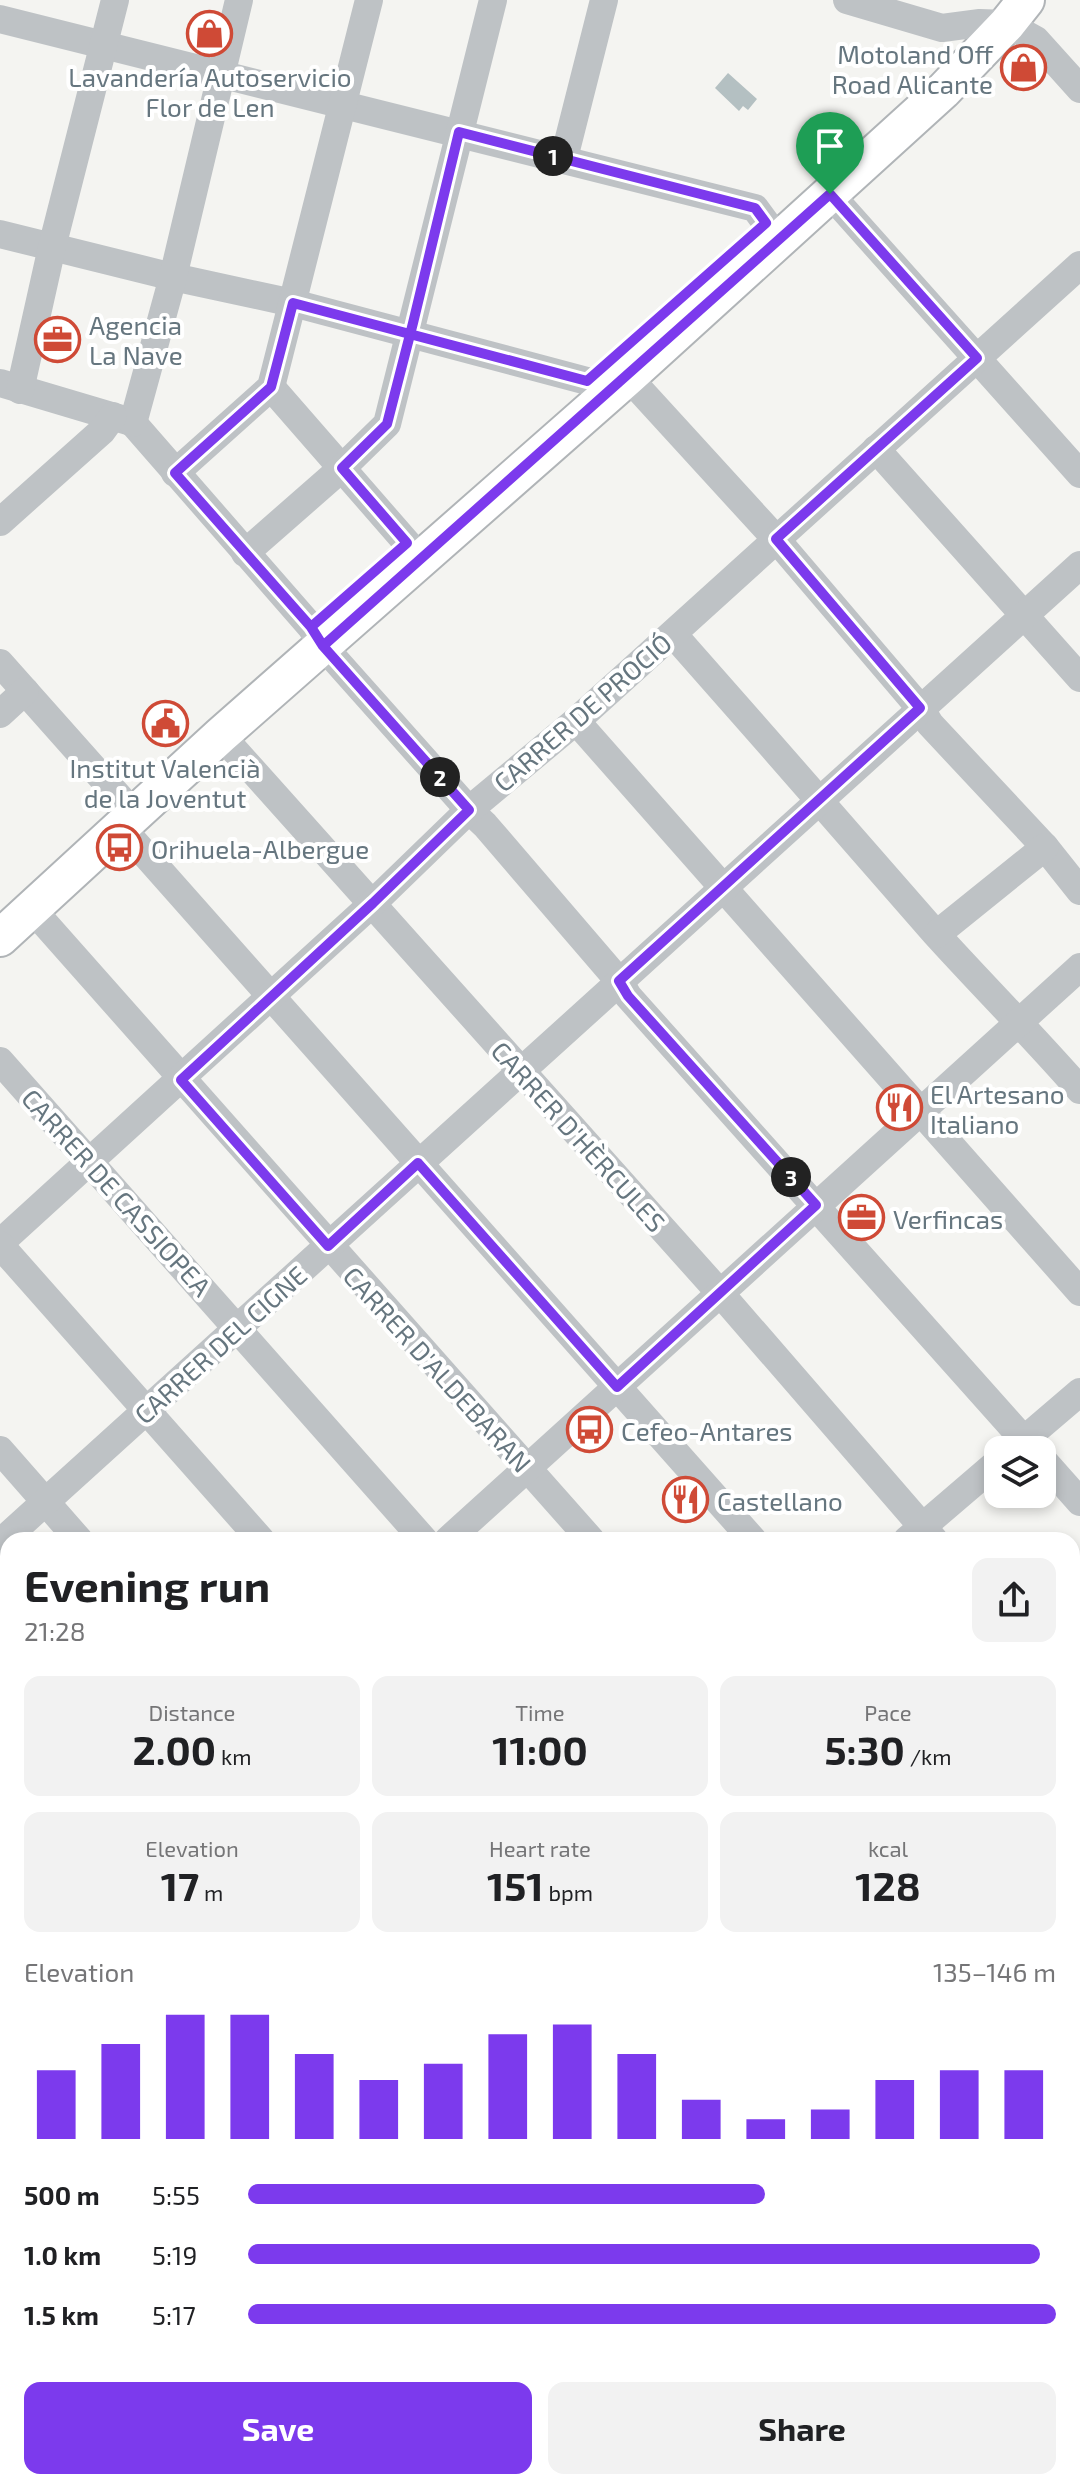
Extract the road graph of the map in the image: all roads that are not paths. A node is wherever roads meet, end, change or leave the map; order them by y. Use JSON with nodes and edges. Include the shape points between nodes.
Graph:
{"nodes":[{"id":1,"x":115,"y":0,"type":"edge"},
{"id":2,"x":239,"y":0,"type":"edge"},
{"id":3,"x":369,"y":0,"type":"edge"},
{"id":4,"x":493,"y":0,"type":"edge"},
{"id":5,"x":604,"y":0,"type":"edge"},
{"id":6,"x":847,"y":0,"type":"edge"},
{"id":7,"x":905,"y":0,"type":"edge"},
{"id":8,"x":0,"y":19,"type":"edge"},
{"id":9,"x":985,"y":20,"type":"edge"},
{"id":10,"x":103,"y":46,"type":"junction"},
{"id":11,"x":220,"y":73,"type":"junction"},
{"id":12,"x":1080,"y":89,"type":"edge"},
{"id":13,"x":344,"y":103,"type":"junction"},
{"id":14,"x":459,"y":132,"type":"junction"},
{"id":15,"x":564,"y":158,"type":"junction"},
{"id":16,"x":830,"y":194,"type":"junction"},
{"id":17,"x":766,"y":223,"type":"junction"},
{"id":18,"x":0,"y":234,"type":"edge"},
{"id":19,"x":52,"y":247,"type":"junction"},
{"id":20,"x":1080,"y":265,"type":"edge"},
{"id":21,"x":173,"y":277,"type":"junction"},
{"id":22,"x":293,"y":303,"type":"junction"},
{"id":23,"x":410,"y":336,"type":"junction"},
{"id":24,"x":977,"y":358,"type":"junction"},
{"id":25,"x":628,"y":377,"type":"junction"},
{"id":26,"x":587,"y":381,"type":"junction"},
{"id":27,"x":10,"y":386,"type":"edge"},
{"id":28,"x":271,"y":387,"type":"junction"},
{"id":29,"x":123,"y":420,"type":"junction"},
{"id":30,"x":876,"y":449,"type":"junction"},
{"id":31,"x":342,"y":468,"type":"junction"},
{"id":32,"x":175,"y":473,"type":"junction"},
{"id":33,"x":1080,"y":474,"type":"edge"},
{"id":34,"x":0,"y":522,"type":"edge"},
{"id":35,"x":776,"y":539,"type":"junction"},
{"id":36,"x":407,"y":543,"type":"junction"},
{"id":37,"x":245,"y":553,"type":"junction"},
{"id":38,"x":1080,"y":565,"type":"edge"},
{"id":39,"x":1025,"y":616,"type":"junction"},
{"id":40,"x":673,"y":634,"type":"junction"},
{"id":41,"x":317,"y":636,"type":"junction"},
{"id":42,"x":0,"y":663,"type":"edge"},
{"id":43,"x":1080,"y":678,"type":"edge"},
{"id":44,"x":25,"y":691,"type":"junction"},
{"id":45,"x":920,"y":708,"type":"junction"},
{"id":46,"x":0,"y":714,"type":"edge"},
{"id":47,"x":576,"y":721,"type":"junction"},
{"id":48,"x":221,"y":735,"type":"junction"},
{"id":49,"x":819,"y":799,"type":"junction"},
{"id":50,"x":469,"y":810,"type":"junction"},
{"id":51,"x":120,"y":813,"type":"junction"},
{"id":52,"x":1045,"y":847,"type":"junction"},
{"id":53,"x":723,"y":887,"type":"junction"},
{"id":54,"x":1080,"y":891,"type":"edge"},
{"id":55,"x":373,"y":903,"type":"junction"},
{"id":56,"x":16,"y":909,"type":"edge"},
{"id":57,"x":937,"y":934,"type":"junction"},
{"id":58,"x":0,"y":938,"type":"edge"},
{"id":59,"x":1080,"y":967,"type":"edge"},
{"id":60,"x":619,"y":981,"type":"junction"},
{"id":61,"x":270,"y":995,"type":"junction"},
{"id":62,"x":1018,"y":1023,"type":"junction"},
{"id":63,"x":0,"y":1061,"type":"edge"},
{"id":64,"x":521,"y":1071,"type":"junction"},
{"id":65,"x":181,"y":1080,"type":"junction"},
{"id":66,"x":1080,"y":1090,"type":"edge"},
{"id":67,"x":920,"y":1112,"type":"junction"},
{"id":68,"x":90,"y":1162,"type":"junction"},
{"id":69,"x":418,"y":1163,"type":"junction"},
{"id":70,"x":816,"y":1205,"type":"junction"},
{"id":71,"x":0,"y":1244,"type":"edge"},
{"id":72,"x":328,"y":1246,"type":"junction"},
{"id":73,"x":1080,"y":1292,"type":"edge"},
{"id":74,"x":720,"y":1293,"type":"junction"},
{"id":75,"x":237,"y":1327,"type":"junction"},
{"id":76,"x":617,"y":1387,"type":"junction"},
{"id":77,"x":1080,"y":1392,"type":"edge"},
{"id":78,"x":147,"y":1411,"type":"junction"},
{"id":79,"x":1016,"y":1436,"type":"edge"},
{"id":80,"x":1041,"y":1436,"type":"edge"},
{"id":81,"x":0,"y":1450,"type":"edge"},
{"id":82,"x":527,"y":1469,"type":"junction"},
{"id":83,"x":984,"y":1475,"type":"edge"},
{"id":84,"x":1056,"y":1478,"type":"edge"},
{"id":85,"x":46,"y":1502,"type":"junction"},
{"id":86,"x":1080,"y":1502,"type":"edge"},
{"id":87,"x":12,"y":1532,"type":"edge"},
{"id":88,"x":72,"y":1532,"type":"edge"},
{"id":89,"x":247,"y":1532,"type":"edge"},
{"id":90,"x":417,"y":1532,"type":"edge"},
{"id":91,"x":457,"y":1532,"type":"edge"},
{"id":92,"x":584,"y":1532,"type":"edge"},
{"id":93,"x":746,"y":1532,"type":"edge"},
{"id":94,"x":919,"y":1532,"type":"edge"},
{"id":95,"x":924,"y":1532,"type":"edge"}],
"edges":[{"from":1,"to":10,"type":"street"},
{"from":2,"to":11,"type":"street"},
{"from":3,"to":13,"type":"street"},
{"from":4,"to":14,"type":"street"},
{"from":5,"to":15,"type":"street"},
{"from":6,"to":9,"type":"street"},
{"from":7,"to":9,"type":"street"},
{"from":8,"to":10,"type":"street"},
{"from":9,"to":12,"type":"street","via":[[1036,40]]},
{"from":9,"to":16,"type":"main road","via":[[943,91]]},
{"from":9,"to":17,"type":"main road"},
{"from":10,"to":11,"type":"street"},
{"from":10,"to":19,"type":"street"},
{"from":11,"to":13,"type":"street"},
{"from":11,"to":21,"type":"street"},
{"from":13,"to":14,"type":"street"},
{"from":13,"to":22,"type":"street"},
{"from":14,"to":15,"type":"street"},
{"from":14,"to":23,"type":"street"},
{"from":15,"to":17,"type":"street","via":[[755,208]]},
{"from":16,"to":24,"type":"street"},
{"from":16,"to":25,"type":"main road"},
{"from":17,"to":26,"type":"main road"},
{"from":18,"to":19,"type":"street"},
{"from":19,"to":21,"type":"street"},
{"from":19,"to":27,"type":"street"},
{"from":20,"to":24,"type":"street","name":"CARRER DE PROCIÓ"},
{"from":21,"to":22,"type":"street"},
{"from":21,"to":29,"type":"street"},
{"from":22,"to":23,"type":"street"},
{"from":22,"to":28,"type":"street"},
{"from":23,"to":26,"type":"street"},
{"from":23,"to":31,"type":"street","via":[[387,424]]},
{"from":24,"to":30,"type":"street","name":"CARRER DE PROCIÓ"},
{"from":24,"to":33,"type":"street"},
{"from":25,"to":35,"type":"street"},
{"from":25,"to":41,"type":"main road"},
{"from":26,"to":36,"type":"main road"},
{"from":27,"to":29,"type":"street"},
{"from":28,"to":31,"type":"street"},
{"from":28,"to":32,"type":"street"},
{"from":29,"to":32,"type":"street"},
{"from":29,"to":34,"type":"street","via":[[102,431]]},
{"from":30,"to":35,"type":"street","name":"CARRER DE PROCIÓ"},
{"from":30,"to":39,"type":"street"},
{"from":31,"to":36,"type":"street"},
{"from":31,"to":37,"type":"street"},
{"from":32,"to":37,"type":"street"},
{"from":35,"to":40,"type":"street","name":"CARRER DE PROCIÓ"},
{"from":35,"to":45,"type":"street"},
{"from":36,"to":41,"type":"main road"},
{"from":37,"to":41,"type":"street"},
{"from":38,"to":39,"type":"street","name":"CARRER DEL CIGNE"},
{"from":39,"to":43,"type":"street"},
{"from":39,"to":45,"type":"street","name":"CARRER DEL CIGNE"},
{"from":40,"to":47,"type":"street","name":"CARRER DE PROCIÓ"},
{"from":40,"to":49,"type":"street"},
{"from":41,"to":48,"type":"main road"},
{"from":41,"to":50,"type":"street"},
{"from":41,"to":51,"type":"main road"},
{"from":42,"to":44,"type":"street"},
{"from":44,"to":46,"type":"street"},
{"from":44,"to":51,"type":"street"},
{"from":45,"to":49,"type":"street","name":"CARRER DEL CIGNE"},
{"from":45,"to":52,"type":"street"},
{"from":47,"to":50,"type":"street","name":"CARRER DE PROCIÓ"},
{"from":47,"to":53,"type":"street"},
{"from":48,"to":51,"type":"main road"},
{"from":48,"to":55,"type":"street","name":"CARRER D'HÈRCULES"},
{"from":49,"to":53,"type":"street","name":"CARRER DEL CIGNE"},
{"from":49,"to":57,"type":"street"},
{"from":50,"to":55,"type":"street","name":"CARRER DE PROCIÓ"},
{"from":50,"to":60,"type":"street"},
{"from":51,"to":56,"type":"main road"},
{"from":51,"to":61,"type":"street"},
{"from":52,"to":54,"type":"street"},
{"from":52,"to":57,"type":"street"},
{"from":53,"to":60,"type":"street","name":"CARRER DEL CIGNE"},
{"from":53,"to":67,"type":"street"},
{"from":55,"to":61,"type":"street","name":"CARRER DE PROCIÓ"},
{"from":55,"to":64,"type":"street","name":"CARRER D'HÈRCULES"},
{"from":56,"to":58,"type":"main road"},
{"from":56,"to":65,"type":"street","name":"CARRER D'ALDEBARAN"},
{"from":57,"to":62,"type":"street"},
{"from":59,"to":62,"type":"street"},
{"from":60,"to":64,"type":"street","name":"CARRER DEL CIGNE"},
{"from":60,"to":70,"type":"street"},
{"from":61,"to":65,"type":"street","name":"CARRER DE PROCIÓ"},
{"from":61,"to":69,"type":"street"},
{"from":62,"to":66,"type":"street"},
{"from":62,"to":67,"type":"street"},
{"from":63,"to":68,"type":"street","name":"CARRER DE CASSIOPEA"},
{"from":64,"to":69,"type":"street","name":"CARRER DEL CIGNE"},
{"from":64,"to":74,"type":"street","name":"CARRER D'HÈRCULES"},
{"from":65,"to":68,"type":"street","name":"CARRER DE PROCIÓ"},
{"from":65,"to":72,"type":"street","name":"CARRER D'ALDEBARAN"},
{"from":67,"to":70,"type":"street"},
{"from":67,"to":73,"type":"street"},
{"from":68,"to":71,"type":"street","name":"CARRER DE PROCIÓ"},
{"from":68,"to":75,"type":"street","name":"CARRER DE CASSIOPEA"},
{"from":69,"to":72,"type":"street","name":"CARRER DEL CIGNE"},
{"from":69,"to":76,"type":"street"},
{"from":70,"to":74,"type":"street"},
{"from":70,"to":79,"type":"street"},
{"from":71,"to":78,"type":"street"},
{"from":72,"to":75,"type":"street","name":"CARRER DEL CIGNE"},
{"from":72,"to":82,"type":"street","name":"CARRER D'ALDEBARAN"},
{"from":74,"to":76,"type":"street"},
{"from":74,"to":94,"type":"street","name":"CARRER D'HÈRCULES"},
{"from":75,"to":78,"type":"street","name":"CARRER DEL CIGNE"},
{"from":75,"to":90,"type":"street","name":"CARRER DE CASSIOPEA"},
{"from":76,"to":82,"type":"street"},
{"from":76,"to":93,"type":"street"},
{"from":77,"to":80,"type":"street"},
{"from":78,"to":85,"type":"street","name":"CARRER DEL CIGNE"},
{"from":78,"to":89,"type":"street"},
{"from":81,"to":85,"type":"street"},
{"from":82,"to":91,"type":"street"},
{"from":82,"to":92,"type":"street","name":"CARRER D'ALDEBARAN"},
{"from":83,"to":95,"type":"street"},
{"from":84,"to":86,"type":"street"},
{"from":85,"to":87,"type":"street","name":"CARRER DEL CIGNE"},
{"from":85,"to":88,"type":"street"}]}
